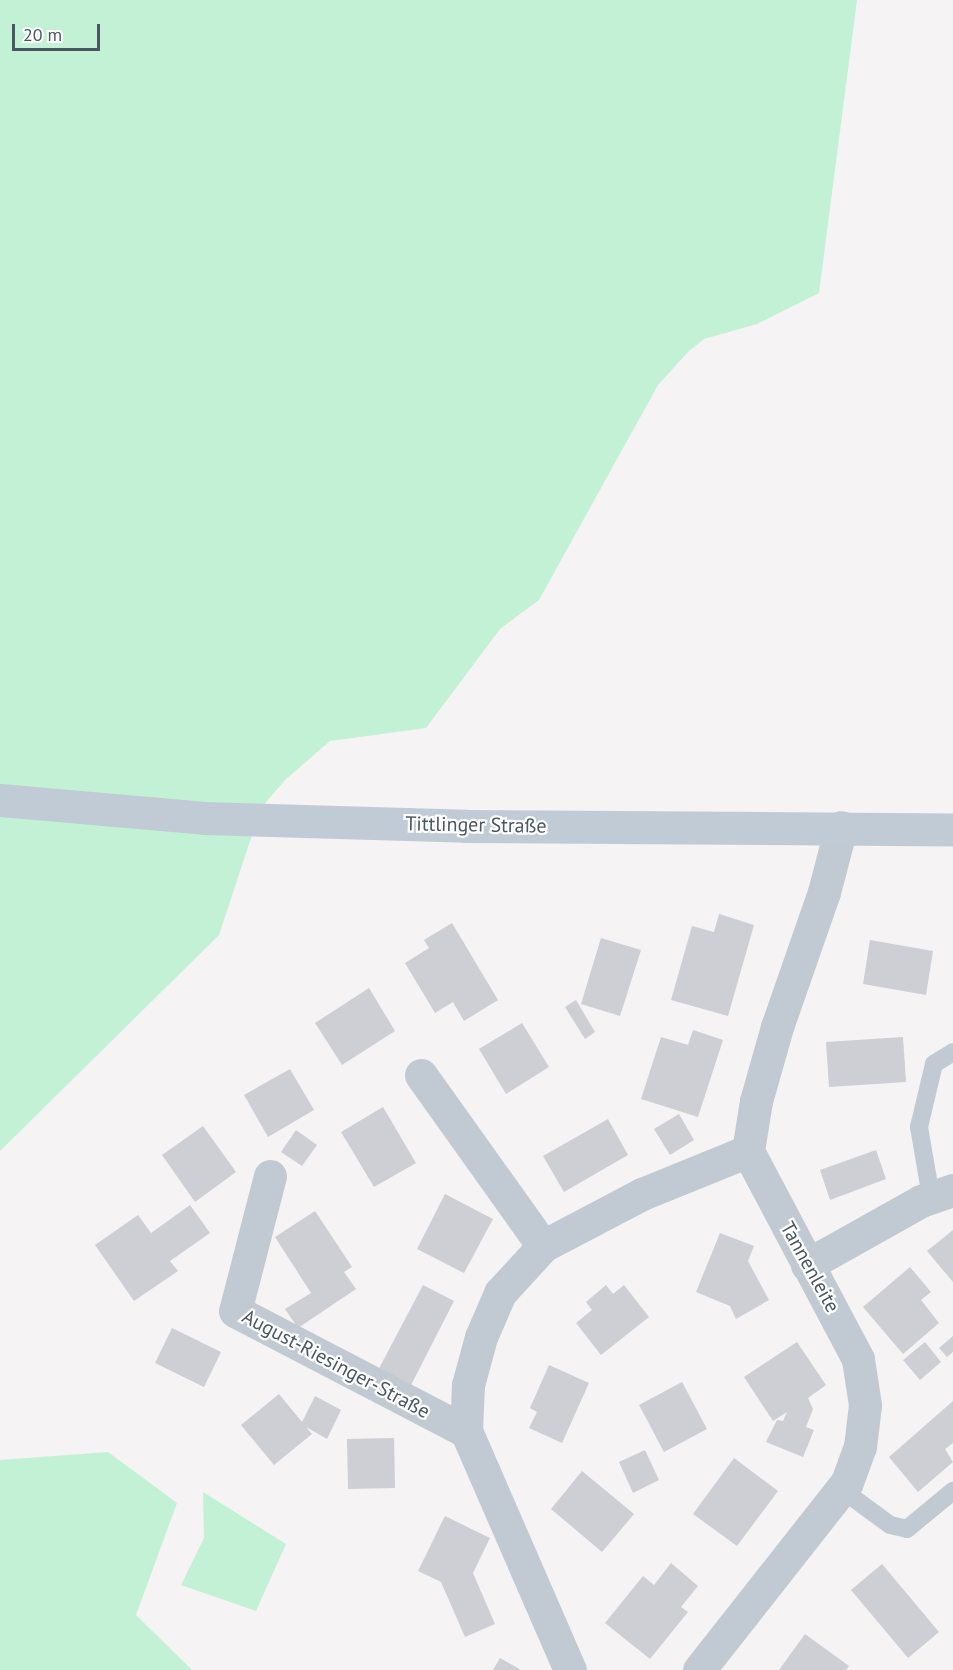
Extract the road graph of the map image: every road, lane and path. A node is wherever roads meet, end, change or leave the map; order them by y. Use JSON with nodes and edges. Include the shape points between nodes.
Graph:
{"nodes":[{"id":1,"x":0,"y":800,"type":"edge"},
{"id":2,"x":842,"y":827,"type":"junction"},
{"id":3,"x":953,"y":829,"type":"edge"},
{"id":4,"x":953,"y":1052,"type":"edge"},
{"id":5,"x":422,"y":1075,"type":"dead end"},
{"id":6,"x":748,"y":1151,"type":"junction"},
{"id":7,"x":270,"y":1176,"type":"dead end"},
{"id":8,"x":942,"y":1194,"type":"edge"},
{"id":9,"x":543,"y":1246,"type":"junction"},
{"id":10,"x":807,"y":1265,"type":"junction"},
{"id":11,"x":466,"y":1431,"type":"junction"},
{"id":12,"x":841,"y":1489,"type":"junction"},
{"id":13,"x":953,"y":1491,"type":"edge"},
{"id":14,"x":570,"y":1670,"type":"edge"},
{"id":15,"x":699,"y":1670,"type":"edge"}],
"edges":[{"from":1,"to":2,"type":"street","name":"Tittlinger Straße","via":[[204,818],[466,825]]},
{"from":2,"to":3,"type":"street","name":"Tittlinger Straße"},
{"from":2,"to":6,"type":"street","via":[[777,1027],[756,1101]]},
{"from":4,"to":8,"type":"lane","via":[[934,1064],[919,1127]]},
{"from":5,"to":9,"type":"street"},
{"from":6,"to":9,"type":"street","via":[[642,1194]]},
{"from":6,"to":10,"type":"street","name":"Tannenleite"},
{"from":7,"to":11,"type":"street","name":"August-Riesinger-Straße","via":[[235,1311]]},
{"from":8,"to":10,"type":"street"},
{"from":9,"to":11,"type":"street","via":[[500,1293],[481,1337],[468,1385]]},
{"from":10,"to":12,"type":"street","name":"Tannenleite","via":[[842,1325],[860,1371],[865,1405],[860,1447]]},
{"from":11,"to":14,"type":"street"},
{"from":12,"to":13,"type":"lane","via":[[890,1525],[906,1529]]},
{"from":12,"to":15,"type":"street","name":"Tannenleite"}]}
